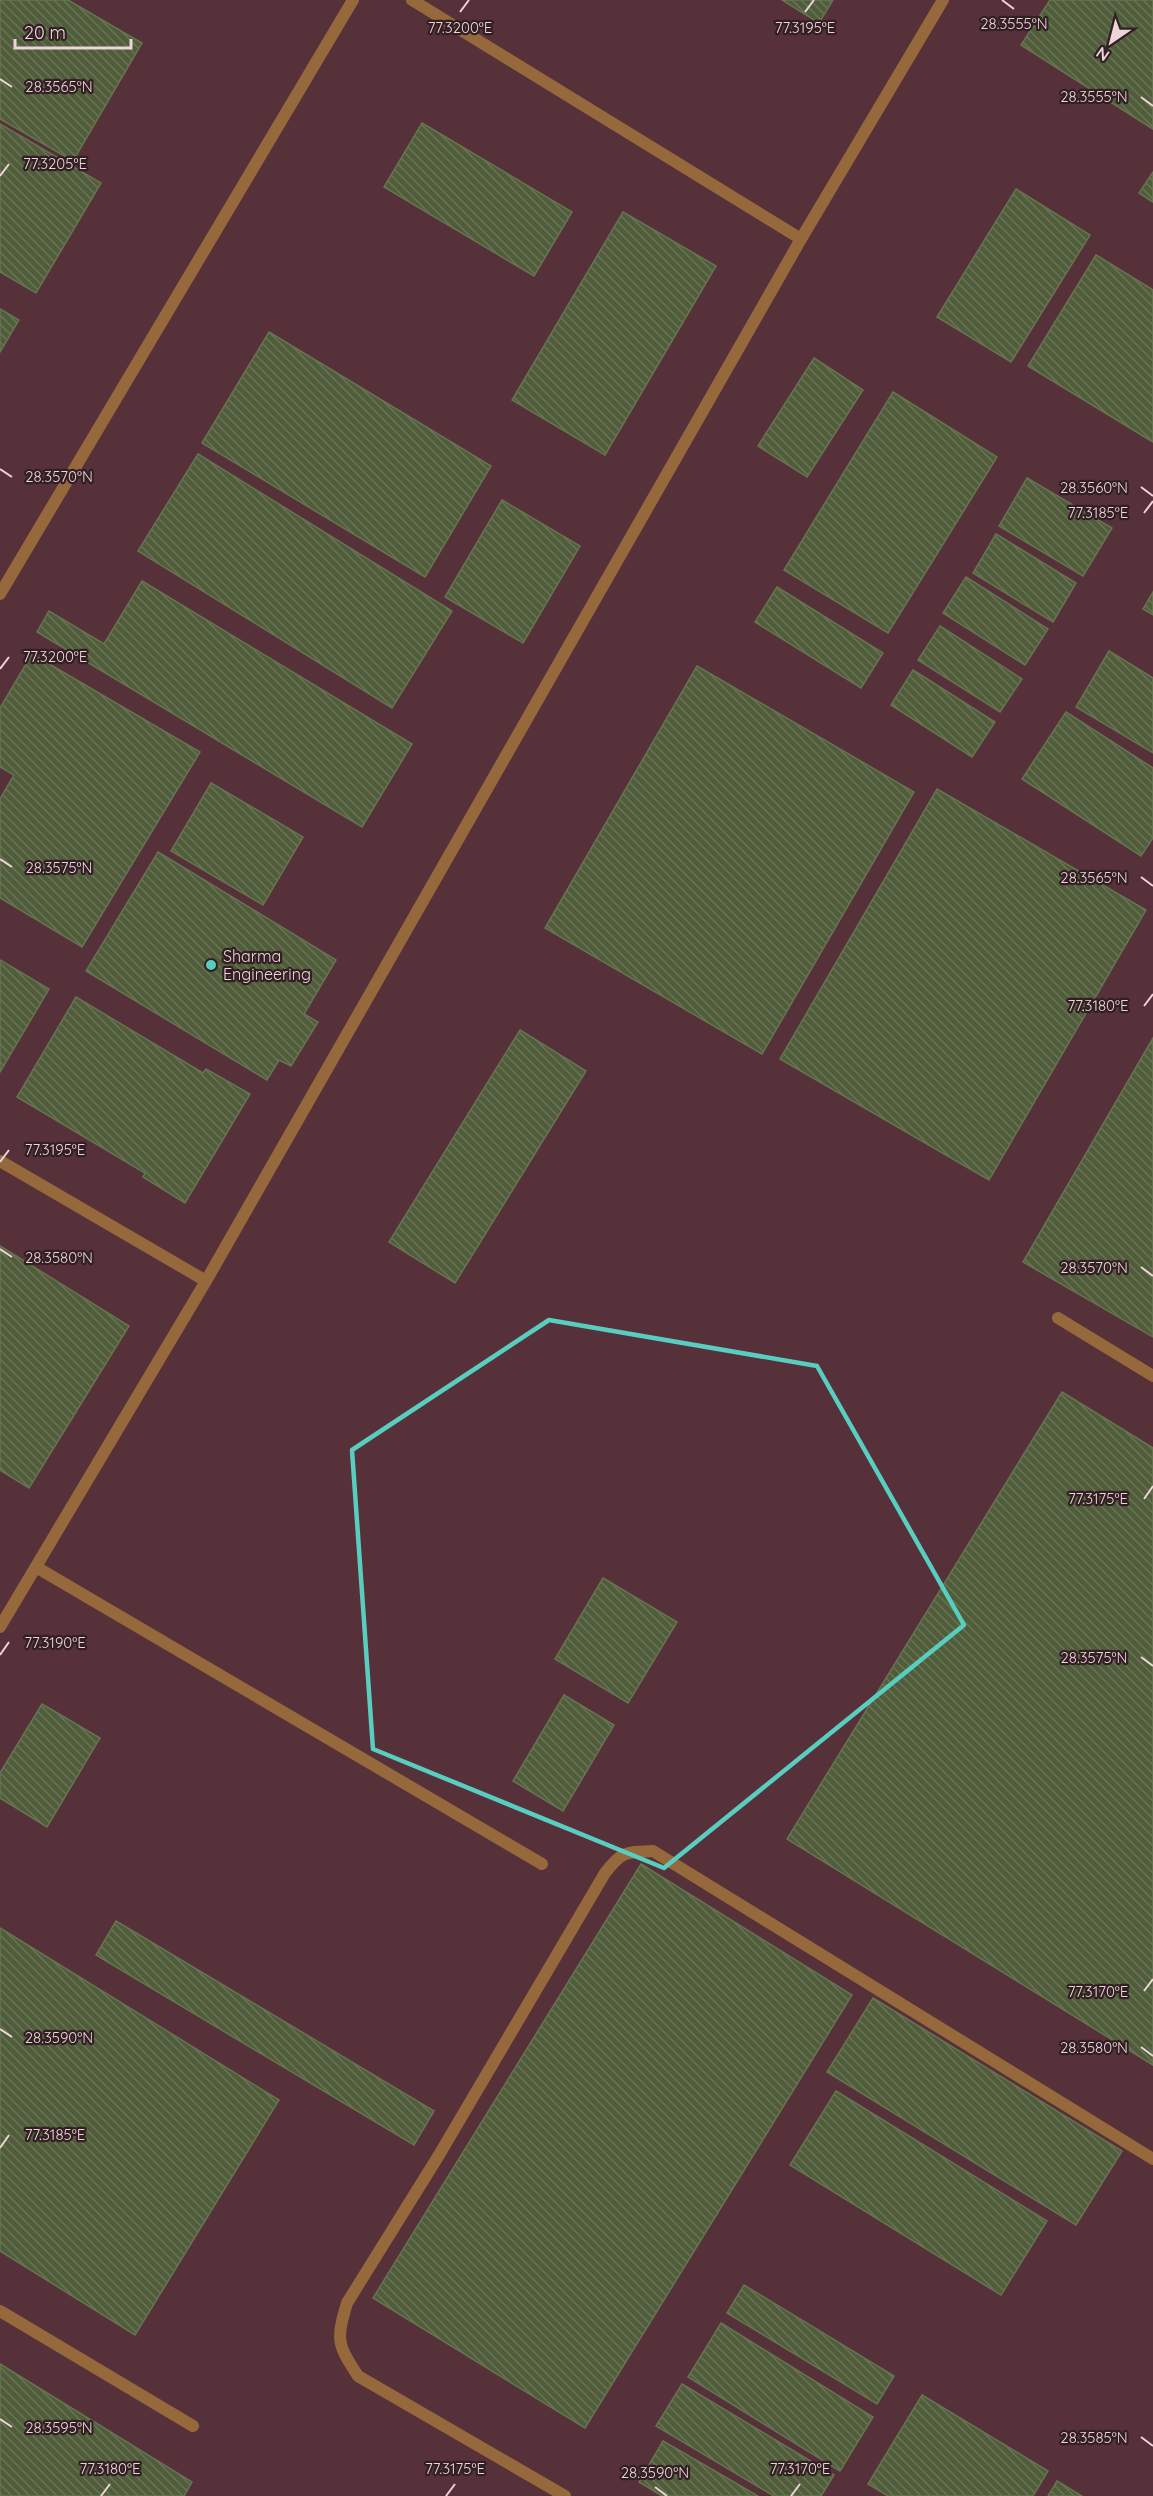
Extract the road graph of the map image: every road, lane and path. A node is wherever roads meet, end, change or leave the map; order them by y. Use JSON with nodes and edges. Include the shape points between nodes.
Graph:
{"nodes":[{"id":1,"x":353,"y":0,"type":"edge"},
{"id":2,"x":412,"y":0,"type":"edge"},
{"id":3,"x":943,"y":0,"type":"edge"},
{"id":4,"x":801,"y":239,"type":"junction"},
{"id":5,"x":0,"y":594,"type":"edge"},
{"id":6,"x":0,"y":1161,"type":"edge"},
{"id":7,"x":206,"y":1281,"type":"junction"},
{"id":8,"x":1058,"y":1318,"type":"dead end"},
{"id":9,"x":1153,"y":1376,"type":"edge"},
{"id":10,"x":36,"y":1567,"type":"junction"},
{"id":11,"x":0,"y":1627,"type":"edge"},
{"id":12,"x":542,"y":1864,"type":"dead end"},
{"id":13,"x":1153,"y":2159,"type":"edge"},
{"id":14,"x":0,"y":2311,"type":"edge"},
{"id":15,"x":193,"y":2426,"type":"dead end"},
{"id":16,"x":565,"y":2496,"type":"edge"}],
"edges":[{"from":1,"to":5,"type":"lane"},
{"from":2,"to":4,"type":"lane"},
{"from":3,"to":4,"type":"lane"},
{"from":4,"to":7,"type":"lane"},
{"from":6,"to":7,"type":"lane"},
{"from":7,"to":10,"type":"lane"},
{"from":8,"to":9,"type":"lane"},
{"from":10,"to":11,"type":"lane"},
{"from":10,"to":12,"type":"lane"},
{"from":13,"to":16,"type":"lane","via":[[653,1851],[627,1852],[605,1873],[347,2303],[340,2327],[341,2350],[358,2376]]},
{"from":14,"to":15,"type":"lane"}]}
